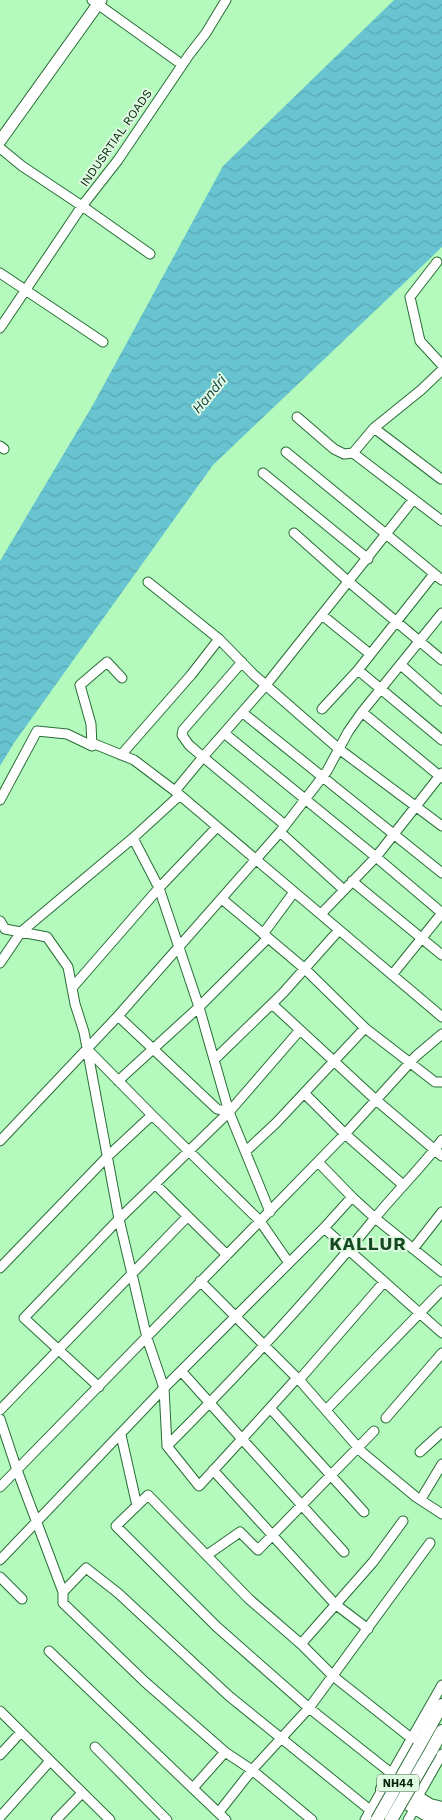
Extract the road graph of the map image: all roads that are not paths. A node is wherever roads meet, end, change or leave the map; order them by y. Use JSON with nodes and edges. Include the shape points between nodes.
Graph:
{"nodes":[{"id":1,"x":226,"y":0,"type":"edge"},
{"id":2,"x":97,"y":1,"type":"edge"},
{"id":3,"x":176,"y":61,"type":"dead end"},
{"id":4,"x":0,"y":141,"type":"edge"},
{"id":5,"x":0,"y":148,"type":"edge"},
{"id":6,"x":82,"y":206,"type":"junction"},
{"id":7,"x":150,"y":254,"type":"dead end"},
{"id":8,"x":437,"y":262,"type":"dead end"},
{"id":9,"x":0,"y":273,"type":"edge"},
{"id":10,"x":26,"y":290,"type":"junction"},
{"id":11,"x":0,"y":328,"type":"edge"},
{"id":12,"x":103,"y":342,"type":"dead end"},
{"id":13,"x":442,"y":365,"type":"edge"},
{"id":14,"x":442,"y":370,"type":"edge"},
{"id":15,"x":297,"y":417,"type":"dead end"},
{"id":16,"x":374,"y":428,"type":"junction"},
{"id":17,"x":286,"y":452,"type":"dead end"},
{"id":18,"x":352,"y":453,"type":"junction"},
{"id":19,"x":263,"y":473,"type":"dead end"},
{"id":20,"x":442,"y":478,"type":"edge"},
{"id":21,"x":413,"y":500,"type":"junction"},
{"id":22,"x":442,"y":521,"type":"edge"},
{"id":23,"x":294,"y":533,"type":"dead end"},
{"id":24,"x":386,"y":534,"type":"junction"},
{"id":25,"x":368,"y":559,"type":"junction"},
{"id":26,"x":434,"y":574,"type":"junction"},
{"id":27,"x":442,"y":580,"type":"edge"},
{"id":28,"x":148,"y":582,"type":"dead end"},
{"id":29,"x":349,"y":582,"type":"junction"},
{"id":30,"x":322,"y":615,"type":"junction"},
{"id":31,"x":441,"y":616,"type":"edge"},
{"id":32,"x":396,"y":622,"type":"junction"},
{"id":33,"x":219,"y":639,"type":"junction"},
{"id":34,"x":420,"y":641,"type":"junction"},
{"id":35,"x":370,"y":654,"type":"junction"},
{"id":36,"x":442,"y":660,"type":"edge"},
{"id":37,"x":242,"y":662,"type":"junction"},
{"id":38,"x":401,"y":665,"type":"junction"},
{"id":39,"x":358,"y":670,"type":"junction"},
{"id":40,"x":122,"y":678,"type":"dead end"},
{"id":41,"x":266,"y":686,"type":"junction"},
{"id":42,"x":381,"y":690,"type":"junction"},
{"id":43,"x":442,"y":701,"type":"edge"},
{"id":44,"x":322,"y":709,"type":"dead end"},
{"id":45,"x":362,"y":712,"type":"junction"},
{"id":46,"x":243,"y":713,"type":"junction"},
{"id":47,"x":224,"y":733,"type":"junction"},
{"id":48,"x":442,"y":740,"type":"edge"},
{"id":49,"x":92,"y":743,"type":"junction"},
{"id":50,"x":339,"y":749,"type":"junction"},
{"id":51,"x":121,"y":755,"type":"junction"},
{"id":52,"x":203,"y":757,"type":"junction"},
{"id":53,"x":441,"y":776,"type":"edge"},
{"id":54,"x":322,"y":778,"type":"junction"},
{"id":55,"x":177,"y":793,"type":"junction"},
{"id":56,"x":0,"y":800,"type":"edge"},
{"id":57,"x":305,"y":800,"type":"junction"},
{"id":58,"x":416,"y":806,"type":"junction"},
{"id":59,"x":442,"y":826,"type":"edge"},
{"id":60,"x":217,"y":827,"type":"junction"},
{"id":61,"x":282,"y":828,"type":"junction"},
{"id":62,"x":395,"y":835,"type":"junction"},
{"id":63,"x":133,"y":838,"type":"junction"},
{"id":64,"x":376,"y":857,"type":"junction"},
{"id":65,"x":255,"y":860,"type":"junction"},
{"id":66,"x":442,"y":873,"type":"edge"},
{"id":67,"x":352,"y":881,"type":"junction"},
{"id":68,"x":159,"y":888,"type":"junction"},
{"id":69,"x":344,"y":890,"type":"junction"},
{"id":70,"x":294,"y":892,"type":"junction"},
{"id":71,"x":222,"y":899,"type":"junction"},
{"id":72,"x":442,"y":913,"type":"edge"},
{"id":73,"x":321,"y":914,"type":"junction"},
{"id":74,"x":0,"y":921,"type":"edge"},
{"id":75,"x":339,"y":930,"type":"junction"},
{"id":76,"x":21,"y":932,"type":"junction"},
{"id":77,"x":265,"y":936,"type":"junction"},
{"id":78,"x":421,"y":939,"type":"junction"},
{"id":79,"x":178,"y":948,"type":"junction"},
{"id":80,"x":442,"y":955,"type":"edge"},
{"id":81,"x":0,"y":963,"type":"edge"},
{"id":82,"x":304,"y":969,"type":"junction"},
{"id":83,"x":392,"y":975,"type":"junction"},
{"id":84,"x":72,"y":988,"type":"junction"},
{"id":85,"x":272,"y":1004,"type":"junction"},
{"id":86,"x":199,"y":1007,"type":"junction"},
{"id":87,"x":118,"y":1016,"type":"junction"},
{"id":88,"x":442,"y":1018,"type":"edge"},
{"id":89,"x":365,"y":1028,"type":"junction"},
{"id":90,"x":300,"y":1030,"type":"junction"},
{"id":91,"x":442,"y":1034,"type":"edge"},
{"id":92,"x":153,"y":1049,"type":"junction"},
{"id":93,"x":88,"y":1050,"type":"junction"},
{"id":94,"x":215,"y":1059,"type":"junction"},
{"id":95,"x":334,"y":1060,"type":"junction"},
{"id":96,"x":410,"y":1062,"type":"junction"},
{"id":97,"x":118,"y":1082,"type":"junction"},
{"id":98,"x":442,"y":1082,"type":"edge"},
{"id":99,"x":304,"y":1093,"type":"junction"},
{"id":100,"x":376,"y":1100,"type":"junction"},
{"id":101,"x":229,"y":1112,"type":"junction"},
{"id":102,"x":152,"y":1115,"type":"junction"},
{"id":103,"x":345,"y":1134,"type":"junction"},
{"id":104,"x":442,"y":1140,"type":"edge"},
{"id":105,"x":0,"y":1141,"type":"edge"},
{"id":106,"x":188,"y":1150,"type":"junction"},
{"id":107,"x":246,"y":1151,"type":"junction"},
{"id":108,"x":438,"y":1153,"type":"edge"},
{"id":109,"x":108,"y":1156,"type":"junction"},
{"id":110,"x":318,"y":1162,"type":"junction"},
{"id":111,"x":155,"y":1184,"type":"junction"},
{"id":112,"x":403,"y":1185,"type":"junction"},
{"id":113,"x":352,"y":1197,"type":"junction"},
{"id":114,"x":270,"y":1212,"type":"junction"},
{"id":115,"x":442,"y":1212,"type":"edge"},
{"id":116,"x":188,"y":1217,"type":"junction"},
{"id":117,"x":375,"y":1218,"type":"junction"},
{"id":118,"x":119,"y":1219,"type":"junction"},
{"id":119,"x":260,"y":1221,"type":"junction"},
{"id":120,"x":324,"y":1228,"type":"junction"},
{"id":121,"x":413,"y":1249,"type":"junction"},
{"id":122,"x":350,"y":1250,"type":"junction"},
{"id":123,"x":227,"y":1255,"type":"junction"},
{"id":124,"x":289,"y":1263,"type":"junction"},
{"id":125,"x":0,"y":1268,"type":"edge"},
{"id":126,"x":442,"y":1272,"type":"edge"},
{"id":127,"x":132,"y":1274,"type":"junction"},
{"id":128,"x":200,"y":1282,"type":"junction"},
{"id":129,"x":384,"y":1282,"type":"junction"},
{"id":130,"x":442,"y":1290,"type":"edge"},
{"id":131,"x":420,"y":1313,"type":"junction"},
{"id":132,"x":236,"y":1317,"type":"junction"},
{"id":133,"x":442,"y":1333,"type":"edge"},
{"id":134,"x":147,"y":1338,"type":"junction"},
{"id":135,"x":265,"y":1346,"type":"junction"},
{"id":136,"x":58,"y":1350,"type":"junction"},
{"id":137,"x":442,"y":1353,"type":"edge"},
{"id":138,"x":182,"y":1372,"type":"junction"},
{"id":139,"x":298,"y":1379,"type":"junction"},
{"id":140,"x":99,"y":1387,"type":"junction"},
{"id":141,"x":164,"y":1388,"type":"junction"},
{"id":142,"x":210,"y":1404,"type":"junction"},
{"id":143,"x":270,"y":1408,"type":"junction"},
{"id":144,"x":0,"y":1410,"type":"edge"},
{"id":145,"x":326,"y":1410,"type":"junction"},
{"id":146,"x":386,"y":1418,"type":"dead end"},
{"id":147,"x":0,"y":1419,"type":"edge"},
{"id":148,"x":374,"y":1432,"type":"dead end"},
{"id":149,"x":442,"y":1432,"type":"edge"},
{"id":150,"x":120,"y":1435,"type":"junction"},
{"id":151,"x":242,"y":1439,"type":"junction"},
{"id":152,"x":168,"y":1446,"type":"junction"},
{"id":153,"x":359,"y":1448,"type":"junction"},
{"id":154,"x":420,"y":1452,"type":"dead end"},
{"id":155,"x":442,"y":1464,"type":"edge"},
{"id":156,"x":17,"y":1470,"type":"junction"},
{"id":157,"x":213,"y":1470,"type":"junction"},
{"id":158,"x":329,"y":1475,"type":"junction"},
{"id":159,"x":0,"y":1487,"type":"edge"},
{"id":160,"x":421,"y":1499,"type":"junction"},
{"id":161,"x":302,"y":1505,"type":"junction"},
{"id":162,"x":137,"y":1506,"type":"junction"},
{"id":163,"x":364,"y":1512,"type":"dead end"},
{"id":164,"x":442,"y":1514,"type":"edge"},
{"id":165,"x":36,"y":1522,"type":"junction"},
{"id":166,"x":403,"y":1522,"type":"dead end"},
{"id":167,"x":272,"y":1536,"type":"junction"},
{"id":168,"x":430,"y":1543,"type":"dead end"},
{"id":169,"x":344,"y":1552,"type":"dead end"},
{"id":170,"x":207,"y":1555,"type":"junction"},
{"id":171,"x":0,"y":1560,"type":"edge"},
{"id":172,"x":0,"y":1577,"type":"edge"},
{"id":173,"x":62,"y":1592,"type":"junction"},
{"id":174,"x":22,"y":1599,"type":"dead end"},
{"id":175,"x":336,"y":1604,"type":"junction"},
{"id":176,"x":368,"y":1629,"type":"junction"},
{"id":177,"x":301,"y":1644,"type":"junction"},
{"id":178,"x":49,"y":1652,"type":"dead end"},
{"id":179,"x":333,"y":1676,"type":"junction"},
{"id":180,"x":442,"y":1685,"type":"edge"},
{"id":181,"x":442,"y":1705,"type":"edge"},
{"id":182,"x":309,"y":1708,"type":"junction"},
{"id":183,"x":0,"y":1711,"type":"edge"},
{"id":184,"x":20,"y":1732,"type":"junction"},
{"id":185,"x":442,"y":1732,"type":"edge"},
{"id":186,"x":281,"y":1738,"type":"junction"},
{"id":187,"x":95,"y":1747,"type":"dead end"},
{"id":188,"x":426,"y":1747,"type":"edge"},
{"id":189,"x":225,"y":1752,"type":"junction"},
{"id":190,"x":0,"y":1755,"type":"edge"},
{"id":191,"x":50,"y":1761,"type":"junction"},
{"id":192,"x":252,"y":1770,"type":"junction"},
{"id":193,"x":387,"y":1780,"type":"junction"},
{"id":194,"x":193,"y":1788,"type":"junction"},
{"id":195,"x":82,"y":1793,"type":"junction"},
{"id":196,"x":416,"y":1803,"type":"junction"},
{"id":197,"x":442,"y":1808,"type":"edge"},
{"id":198,"x":219,"y":1812,"type":"junction"},
{"id":199,"x":374,"y":1815,"type":"edge"},
{"id":200,"x":0,"y":1817,"type":"edge"},
{"id":201,"x":442,"y":1819,"type":"edge"},
{"id":202,"x":56,"y":1820,"type":"edge"},
{"id":203,"x":110,"y":1820,"type":"edge"},
{"id":204,"x":167,"y":1820,"type":"edge"},
{"id":205,"x":226,"y":1820,"type":"edge"},
{"id":206,"x":312,"y":1820,"type":"edge"},
{"id":207,"x":364,"y":1820,"type":"edge"},
{"id":208,"x":392,"y":1820,"type":"edge"},
{"id":209,"x":408,"y":1820,"type":"edge"}],
"edges":[{"from":1,"to":6,"type":"street","name":"INDUSRTIAL ROADS","via":[[118,160]]},
{"from":2,"to":3,"type":"street"},
{"from":2,"to":4,"type":"main road"},
{"from":5,"to":6,"type":"street","name":"INDUSRTIAL ROADS"},
{"from":6,"to":7,"type":"street"},
{"from":6,"to":10,"type":"street"},
{"from":8,"to":13,"type":"street","via":[[410,297],[420,341]]},
{"from":9,"to":10,"type":"street"},
{"from":10,"to":11,"type":"street"},
{"from":10,"to":12,"type":"street"},
{"from":14,"to":16,"type":"street"},
{"from":15,"to":18,"type":"street","via":[[334,449],[344,454]]},
{"from":16,"to":18,"type":"street"},
{"from":16,"to":20,"type":"street"},
{"from":17,"to":24,"type":"street"},
{"from":18,"to":21,"type":"street"},
{"from":19,"to":25,"type":"street"},
{"from":21,"to":22,"type":"street"},
{"from":21,"to":24,"type":"street"},
{"from":23,"to":29,"type":"street"},
{"from":24,"to":25,"type":"street"},
{"from":24,"to":26,"type":"street"},
{"from":25,"to":29,"type":"street"},
{"from":26,"to":27,"type":"street"},
{"from":26,"to":32,"type":"street"},
{"from":28,"to":33,"type":"street"},
{"from":29,"to":30,"type":"street"},
{"from":29,"to":32,"type":"street"},
{"from":30,"to":35,"type":"street"},
{"from":30,"to":41,"type":"street"},
{"from":31,"to":34,"type":"street"},
{"from":32,"to":34,"type":"street"},
{"from":32,"to":35,"type":"street"},
{"from":33,"to":37,"type":"street"},
{"from":33,"to":51,"type":"street"},
{"from":34,"to":36,"type":"street"},
{"from":34,"to":38,"type":"street"},
{"from":35,"to":39,"type":"street"},
{"from":37,"to":41,"type":"street"},
{"from":37,"to":52,"type":"street","via":[[183,730],[184,740]]},
{"from":38,"to":42,"type":"street"},
{"from":38,"to":43,"type":"street"},
{"from":39,"to":42,"type":"street"},
{"from":39,"to":44,"type":"street"},
{"from":40,"to":49,"type":"street","via":[[106,662],[80,686],[91,724]]},
{"from":41,"to":46,"type":"street"},
{"from":41,"to":50,"type":"street"},
{"from":42,"to":45,"type":"street"},
{"from":42,"to":48,"type":"street"},
{"from":45,"to":50,"type":"street"},
{"from":45,"to":53,"type":"street"},
{"from":46,"to":47,"type":"street"},
{"from":46,"to":54,"type":"street"},
{"from":47,"to":52,"type":"street"},
{"from":47,"to":57,"type":"street"},
{"from":49,"to":51,"type":"street"},
{"from":49,"to":56,"type":"street","via":[[92,746],[67,734],[37,731]]},
{"from":50,"to":54,"type":"street"},
{"from":50,"to":58,"type":"street"},
{"from":51,"to":55,"type":"street","via":[[134,760]]},
{"from":52,"to":55,"type":"street"},
{"from":52,"to":61,"type":"street"},
{"from":53,"to":58,"type":"street"},
{"from":54,"to":57,"type":"street"},
{"from":54,"to":62,"type":"street"},
{"from":55,"to":60,"type":"street"},
{"from":55,"to":63,"type":"street"},
{"from":57,"to":61,"type":"street"},
{"from":57,"to":64,"type":"street"},
{"from":58,"to":59,"type":"street"},
{"from":58,"to":62,"type":"street"},
{"from":60,"to":65,"type":"street"},
{"from":60,"to":68,"type":"street"},
{"from":61,"to":65,"type":"street"},
{"from":61,"to":69,"type":"street"},
{"from":62,"to":64,"type":"street"},
{"from":62,"to":66,"type":"street"},
{"from":63,"to":68,"type":"street"},
{"from":63,"to":76,"type":"street"},
{"from":64,"to":67,"type":"street"},
{"from":64,"to":72,"type":"street"},
{"from":65,"to":70,"type":"street"},
{"from":65,"to":71,"type":"street"},
{"from":67,"to":69,"type":"street"},
{"from":67,"to":78,"type":"street"},
{"from":68,"to":79,"type":"street"},
{"from":68,"to":84,"type":"street"},
{"from":69,"to":73,"type":"street"},
{"from":70,"to":73,"type":"street"},
{"from":70,"to":77,"type":"street"},
{"from":71,"to":77,"type":"street"},
{"from":71,"to":79,"type":"street"},
{"from":72,"to":78,"type":"street"},
{"from":73,"to":75,"type":"street"},
{"from":74,"to":76,"type":"street","via":[[5,929]]},
{"from":75,"to":82,"type":"street"},
{"from":75,"to":83,"type":"street"},
{"from":76,"to":81,"type":"street"},
{"from":76,"to":84,"type":"street","via":[[47,937],[68,967]]},
{"from":77,"to":82,"type":"street"},
{"from":77,"to":86,"type":"street"},
{"from":78,"to":80,"type":"street"},
{"from":78,"to":83,"type":"street"},
{"from":79,"to":86,"type":"street"},
{"from":79,"to":87,"type":"street"},
{"from":82,"to":85,"type":"street"},
{"from":82,"to":89,"type":"street"},
{"from":83,"to":88,"type":"street"},
{"from":84,"to":93,"type":"street"},
{"from":85,"to":90,"type":"street"},
{"from":85,"to":94,"type":"street"},
{"from":86,"to":92,"type":"street"},
{"from":86,"to":94,"type":"street"},
{"from":87,"to":92,"type":"street"},
{"from":87,"to":93,"type":"street"},
{"from":89,"to":95,"type":"street"},
{"from":89,"to":96,"type":"street"},
{"from":90,"to":95,"type":"street"},
{"from":90,"to":101,"type":"street"},
{"from":91,"to":96,"type":"street"},
{"from":92,"to":97,"type":"street"},
{"from":92,"to":101,"type":"street","via":[[217,1109]]},
{"from":93,"to":97,"type":"street"},
{"from":93,"to":105,"type":"street"},
{"from":93,"to":109,"type":"street"},
{"from":94,"to":101,"type":"street"},
{"from":95,"to":99,"type":"street"},
{"from":95,"to":100,"type":"street"},
{"from":96,"to":98,"type":"street","via":[[436,1082]]},
{"from":96,"to":100,"type":"street"},
{"from":97,"to":102,"type":"street"},
{"from":99,"to":103,"type":"street"},
{"from":99,"to":107,"type":"street"},
{"from":100,"to":103,"type":"street"},
{"from":100,"to":108,"type":"street"},
{"from":101,"to":106,"type":"street"},
{"from":101,"to":107,"type":"street"},
{"from":102,"to":106,"type":"street"},
{"from":102,"to":109,"type":"street"},
{"from":103,"to":110,"type":"street"},
{"from":103,"to":112,"type":"street"},
{"from":104,"to":108,"type":"street"},
{"from":106,"to":111,"type":"street"},
{"from":106,"to":119,"type":"street"},
{"from":107,"to":114,"type":"street"},
{"from":108,"to":112,"type":"street"},
{"from":109,"to":118,"type":"street"},
{"from":109,"to":125,"type":"street"},
{"from":110,"to":113,"type":"street"},
{"from":110,"to":114,"type":"street"},
{"from":111,"to":116,"type":"street"},
{"from":111,"to":118,"type":"street"},
{"from":112,"to":117,"type":"street"},
{"from":113,"to":117,"type":"street"},
{"from":113,"to":120,"type":"street"},
{"from":114,"to":119,"type":"street"},
{"from":115,"to":121,"type":"street"},
{"from":116,"to":123,"type":"street"},
{"from":116,"to":127,"type":"street"},
{"from":117,"to":121,"type":"street"},
{"from":117,"to":122,"type":"street"},
{"from":118,"to":127,"type":"street"},
{"from":118,"to":136,"type":"street","via":[[24,1318]]},
{"from":119,"to":123,"type":"street"},
{"from":119,"to":124,"type":"street"},
{"from":120,"to":122,"type":"street"},
{"from":120,"to":124,"type":"street"},
{"from":121,"to":126,"type":"street"},
{"from":122,"to":129,"type":"street"},
{"from":122,"to":135,"type":"street"},
{"from":123,"to":128,"type":"street"},
{"from":124,"to":132,"type":"street"},
{"from":127,"to":134,"type":"street"},
{"from":127,"to":136,"type":"street"},
{"from":128,"to":132,"type":"street"},
{"from":128,"to":134,"type":"street"},
{"from":129,"to":131,"type":"street"},
{"from":129,"to":139,"type":"street"},
{"from":130,"to":131,"type":"street"},
{"from":131,"to":133,"type":"street"},
{"from":131,"to":145,"type":"street"},
{"from":132,"to":135,"type":"street"},
{"from":132,"to":138,"type":"street"},
{"from":134,"to":140,"type":"street"},
{"from":134,"to":141,"type":"street"},
{"from":135,"to":139,"type":"street"},
{"from":135,"to":142,"type":"street"},
{"from":136,"to":140,"type":"street"},
{"from":136,"to":144,"type":"street"},
{"from":137,"to":146,"type":"street"},
{"from":138,"to":141,"type":"street"},
{"from":138,"to":142,"type":"street"},
{"from":139,"to":143,"type":"street"},
{"from":139,"to":145,"type":"street"},
{"from":140,"to":156,"type":"street"},
{"from":141,"to":150,"type":"street"},
{"from":141,"to":152,"type":"street"},
{"from":142,"to":151,"type":"street"},
{"from":142,"to":152,"type":"street"},
{"from":143,"to":151,"type":"street"},
{"from":143,"to":158,"type":"street"},
{"from":145,"to":153,"type":"street"},
{"from":147,"to":156,"type":"street"},
{"from":148,"to":153,"type":"street"},
{"from":149,"to":154,"type":"street"},
{"from":150,"to":162,"type":"street"},
{"from":150,"to":165,"type":"street"},
{"from":151,"to":157,"type":"street"},
{"from":151,"to":161,"type":"street"},
{"from":152,"to":157,"type":"street","via":[[199,1486]]},
{"from":153,"to":158,"type":"street"},
{"from":153,"to":160,"type":"street"},
{"from":155,"to":160,"type":"street"},
{"from":156,"to":159,"type":"street"},
{"from":156,"to":165,"type":"street"},
{"from":157,"to":167,"type":"street"},
{"from":158,"to":161,"type":"street"},
{"from":158,"to":163,"type":"street"},
{"from":160,"to":164,"type":"street"},
{"from":161,"to":167,"type":"street"},
{"from":161,"to":169,"type":"street"},
{"from":162,"to":170,"type":"street","via":[[148,1495]]},
{"from":162,"to":182,"type":"street","via":[[116,1526],[217,1627]]},
{"from":165,"to":171,"type":"street"},
{"from":165,"to":173,"type":"street"},
{"from":166,"to":175,"type":"street"},
{"from":167,"to":170,"type":"street","via":[[258,1550],[240,1532]]},
{"from":167,"to":175,"type":"street"},
{"from":168,"to":176,"type":"street"},
{"from":170,"to":177,"type":"street","via":[[249,1599]]},
{"from":172,"to":174,"type":"street"},
{"from":173,"to":186,"type":"street","via":[[86,1568],[118,1593],[229,1696]]},
{"from":173,"to":189,"type":"street","via":[[63,1603],[145,1682]]},
{"from":175,"to":176,"type":"street"},
{"from":175,"to":177,"type":"street"},
{"from":176,"to":179,"type":"street"},
{"from":177,"to":179,"type":"street"},
{"from":178,"to":194,"type":"street"},
{"from":179,"to":182,"type":"street"},
{"from":179,"to":188,"type":"street"},
{"from":180,"to":188,"type":"street"},
{"from":181,"to":188,"type":"highway","number":"NH44"},
{"from":182,"to":186,"type":"street"},
{"from":182,"to":193,"type":"street"},
{"from":183,"to":184,"type":"street"},
{"from":184,"to":190,"type":"street"},
{"from":184,"to":191,"type":"street"},
{"from":185,"to":188,"type":"highway","number":"NH44"},
{"from":186,"to":192,"type":"street"},
{"from":186,"to":199,"type":"street"},
{"from":187,"to":204,"type":"street"},
{"from":188,"to":193,"type":"street"},
{"from":188,"to":196,"type":"street"},
{"from":188,"to":199,"type":"highway","number":"NH44","bridge":true},
{"from":188,"to":208,"type":"highway","number":"NH44","bridge":true},
{"from":189,"to":192,"type":"street"},
{"from":189,"to":194,"type":"street"},
{"from":191,"to":195,"type":"street"},
{"from":191,"to":200,"type":"street"},
{"from":192,"to":198,"type":"street"},
{"from":192,"to":206,"type":"street"},
{"from":193,"to":196,"type":"highway"},
{"from":193,"to":199,"type":"street"},
{"from":194,"to":198,"type":"street"},
{"from":195,"to":202,"type":"street"},
{"from":195,"to":203,"type":"street"},
{"from":196,"to":197,"type":"highway"},
{"from":196,"to":201,"type":"highway","via":[[427,1814]]},
{"from":196,"to":209,"type":"street"},
{"from":198,"to":205,"type":"street"},
{"from":199,"to":207,"type":"street"}]}
